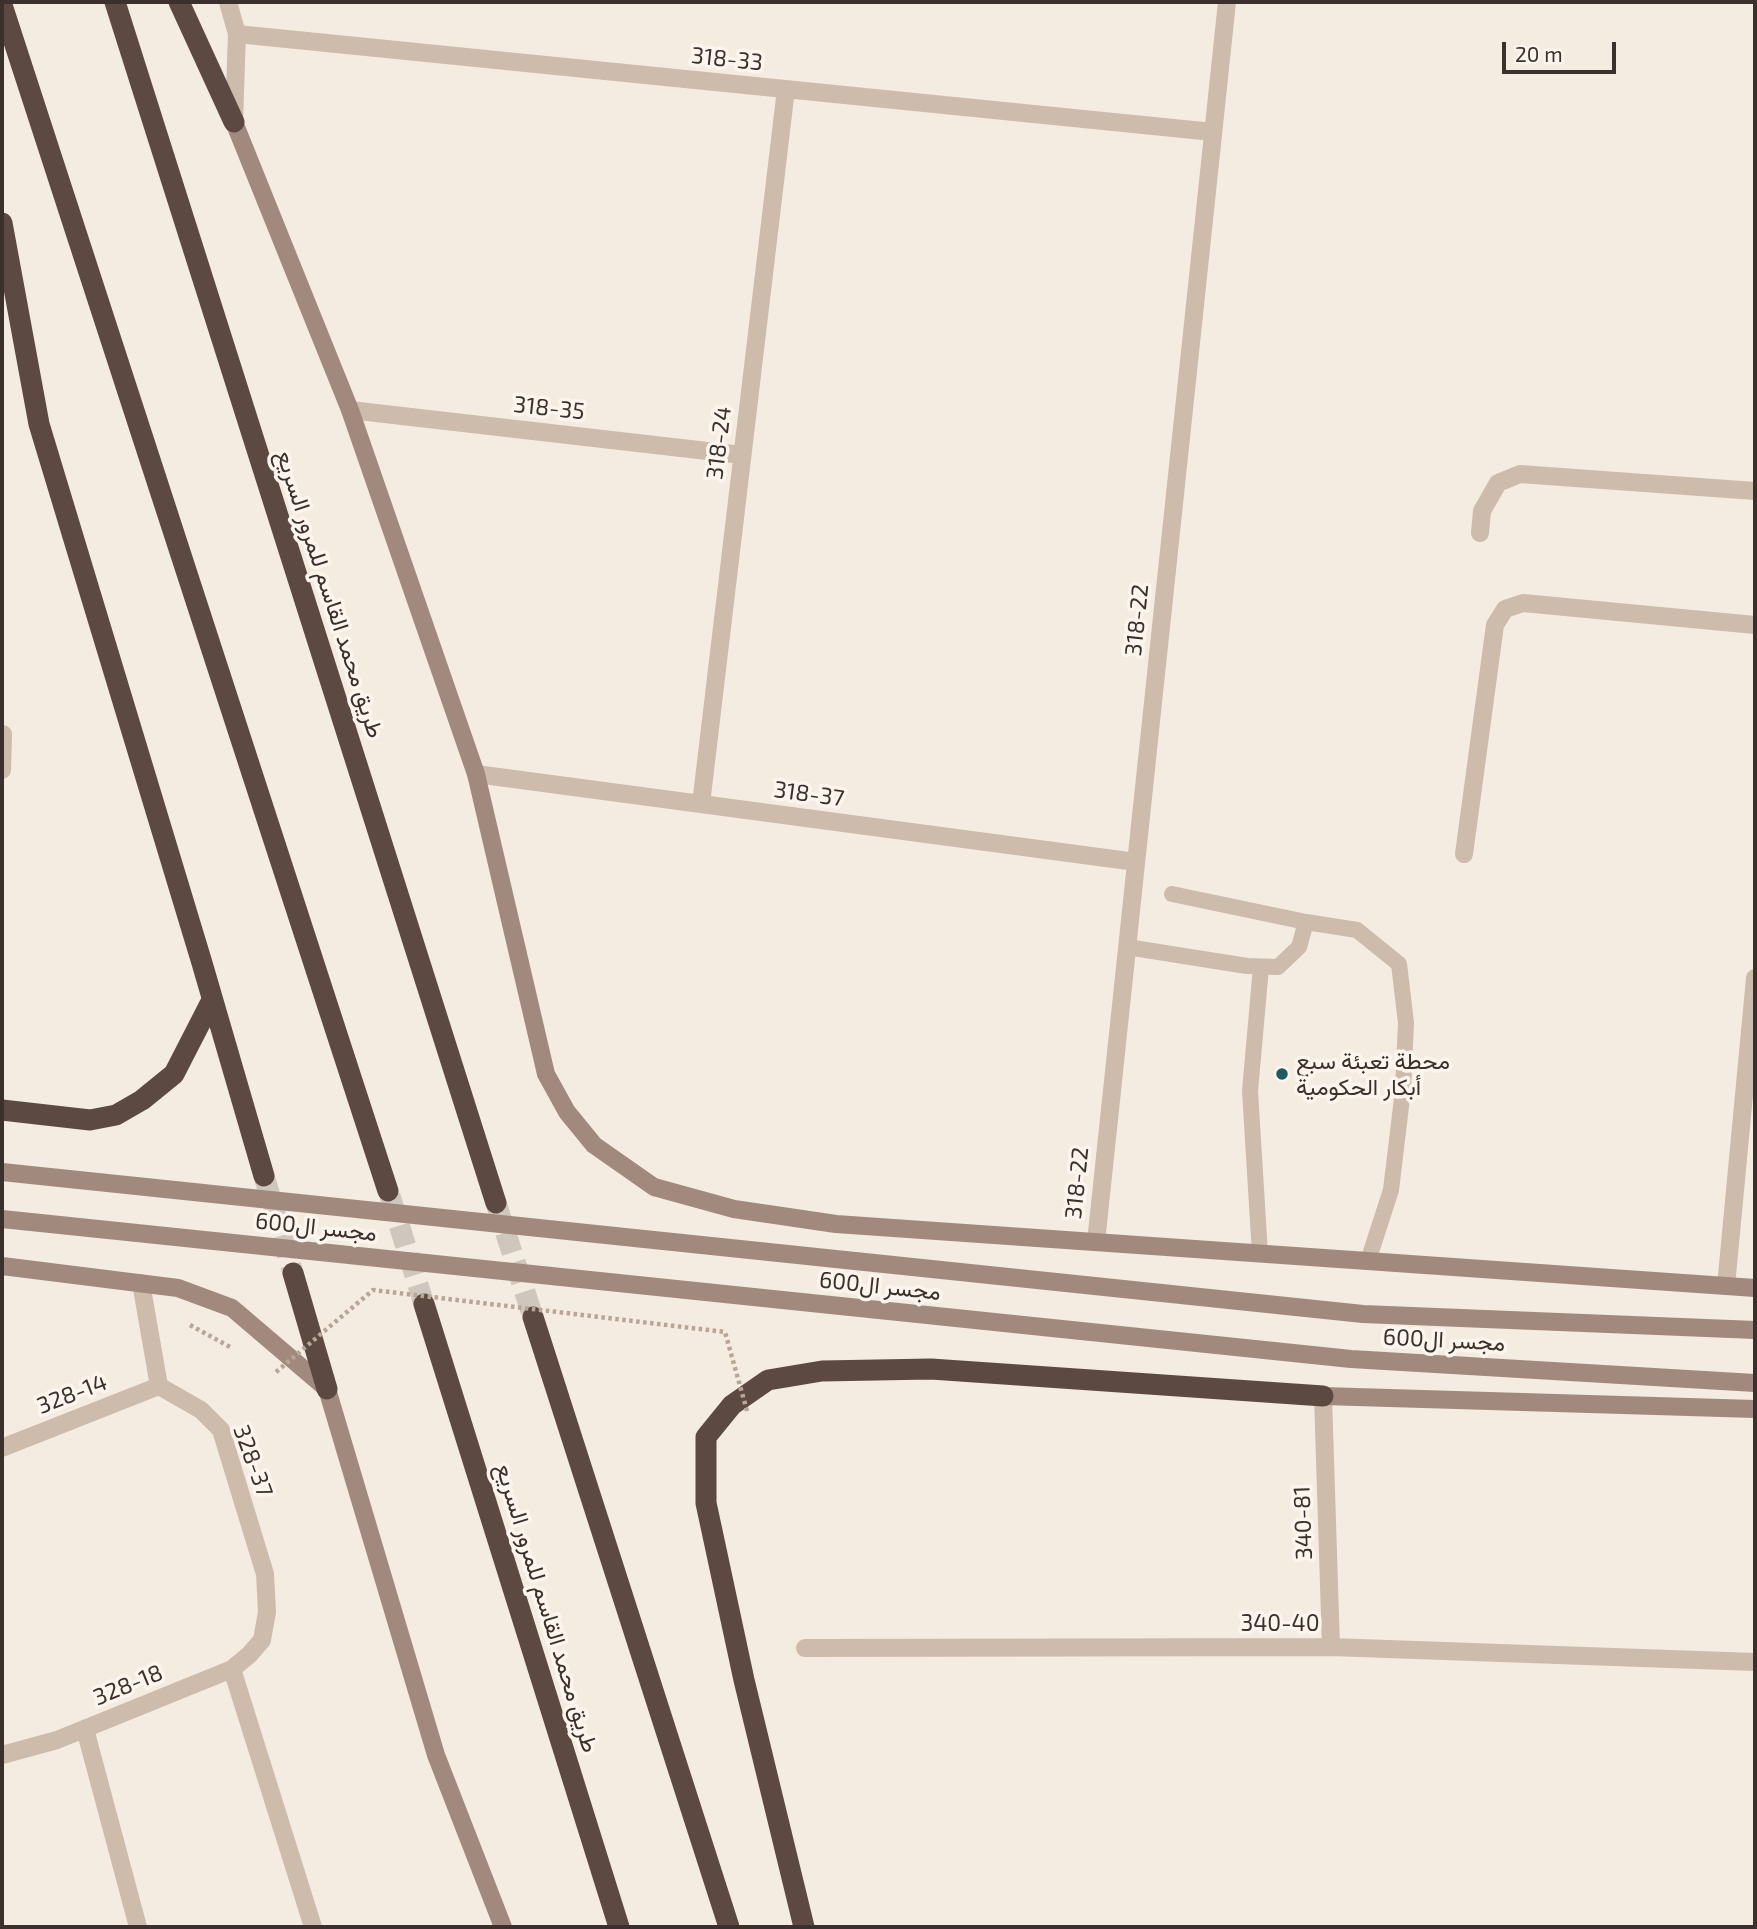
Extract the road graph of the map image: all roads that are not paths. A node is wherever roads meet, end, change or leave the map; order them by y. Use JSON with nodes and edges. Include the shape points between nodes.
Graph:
{"nodes":[{"id":1,"x":115,"y":2,"type":"edge"},
{"id":2,"x":179,"y":2,"type":"edge"},
{"id":3,"x":228,"y":2,"type":"edge"},
{"id":4,"x":1227,"y":2,"type":"edge"},
{"id":5,"x":2,"y":5,"type":"edge"},
{"id":6,"x":237,"y":34,"type":"junction"},
{"id":7,"x":786,"y":89,"type":"junction"},
{"id":8,"x":234,"y":122,"type":"junction"},
{"id":9,"x":1213,"y":132,"type":"junction"},
{"id":10,"x":2,"y":223,"type":"edge"},
{"id":11,"x":350,"y":410,"type":"junction"},
{"id":12,"x":742,"y":455,"type":"junction"},
{"id":13,"x":1755,"y":491,"type":"edge"},
{"id":14,"x":1480,"y":533,"type":"dead end"},
{"id":15,"x":1755,"y":625,"type":"edge"},
{"id":16,"x":2,"y":734,"type":"edge"},
{"id":17,"x":2,"y":770,"type":"edge"},
{"id":18,"x":476,"y":774,"type":"junction"},
{"id":19,"x":701,"y":804,"type":"junction"},
{"id":20,"x":1464,"y":854,"type":"dead end"},
{"id":21,"x":1136,"y":862,"type":"junction"},
{"id":22,"x":1172,"y":894,"type":"dead end"},
{"id":23,"x":1306,"y":922,"type":"junction"},
{"id":24,"x":1127,"y":947,"type":"junction"},
{"id":25,"x":1261,"y":967,"type":"junction"},
{"id":26,"x":1755,"y":978,"type":"edge"},
{"id":27,"x":212,"y":1000,"type":"junction"},
{"id":28,"x":2,"y":1110,"type":"edge"},
{"id":29,"x":2,"y":1171,"type":"edge"},
{"id":30,"x":264,"y":1176,"type":"tunnel mouth"},
{"id":31,"x":388,"y":1191,"type":"tunnel mouth"},
{"id":32,"x":496,"y":1203,"type":"tunnel mouth"},
{"id":33,"x":2,"y":1219,"type":"edge"},
{"id":34,"x":1096,"y":1242,"type":"junction"},
{"id":35,"x":1260,"y":1254,"type":"junction"},
{"id":36,"x":1368,"y":1261,"type":"junction"},
{"id":37,"x":2,"y":1266,"type":"edge"},
{"id":38,"x":293,"y":1273,"type":"tunnel mouth"},
{"id":39,"x":141,"y":1283,"type":"junction"},
{"id":40,"x":1726,"y":1286,"type":"junction"},
{"id":41,"x":1755,"y":1288,"type":"edge"},
{"id":42,"x":424,"y":1304,"type":"tunnel mouth"},
{"id":43,"x":533,"y":1317,"type":"tunnel mouth"},
{"id":44,"x":1755,"y":1330,"type":"edge"},
{"id":45,"x":1755,"y":1383,"type":"edge"},
{"id":46,"x":159,"y":1386,"type":"junction"},
{"id":47,"x":327,"y":1390,"type":"junction"},
{"id":48,"x":1323,"y":1396,"type":"junction"},
{"id":49,"x":1755,"y":1409,"type":"edge"},
{"id":50,"x":2,"y":1448,"type":"edge"},
{"id":51,"x":262,"y":1640,"type":"joint"},
{"id":52,"x":1331,"y":1647,"type":"junction"},
{"id":53,"x":805,"y":1648,"type":"dead end"},
{"id":54,"x":1755,"y":1662,"type":"edge"},
{"id":55,"x":232,"y":1669,"type":"junction"},
{"id":56,"x":85,"y":1729,"type":"junction"},
{"id":57,"x":2,"y":1755,"type":"edge"},
{"id":58,"x":138,"y":1927,"type":"edge"},
{"id":59,"x":313,"y":1927,"type":"edge"},
{"id":60,"x":503,"y":1927,"type":"edge"},
{"id":61,"x":619,"y":1927,"type":"edge"},
{"id":62,"x":729,"y":1927,"type":"edge"},
{"id":63,"x":804,"y":1927,"type":"edge"}],
"edges":[{"from":1,"to":32,"type":"highway","name":"طريق محمد القاسم للمرور السريع"},
{"from":2,"to":8,"type":"highway"},
{"from":3,"to":6,"type":"street"},
{"from":4,"to":9,"type":"street","name":"318-22"},
{"from":5,"to":31,"type":"highway"},
{"from":6,"to":7,"type":"street","name":"318-33"},
{"from":6,"to":8,"type":"street"},
{"from":7,"to":9,"type":"street","name":"318-33"},
{"from":7,"to":12,"type":"street","name":"318-24"},
{"from":8,"to":11,"type":"street"},
{"from":9,"to":21,"type":"street","name":"318-22"},
{"from":10,"to":27,"type":"highway","via":[[39,424]]},
{"from":11,"to":12,"type":"street","name":"318-35"},
{"from":11,"to":18,"type":"street"},
{"from":12,"to":19,"type":"street","name":"318-24"},
{"from":13,"to":14,"type":"street","via":[[1520,474],[1498,483],[1482,511]]},
{"from":15,"to":20,"type":"street","via":[[1523,603],[1505,609],[1495,625]]},
{"from":16,"to":17,"type":"street"},
{"from":18,"to":19,"type":"street","name":"318-37"},
{"from":18,"to":34,"type":"street","via":[[546,1074],[567,1112],[594,1145],[654,1187],[734,1209],[836,1224]]},
{"from":19,"to":21,"type":"street","name":"318-37"},
{"from":21,"to":24,"type":"street","name":"318-22"},
{"from":22,"to":23,"type":"lane"},
{"from":23,"to":25,"type":"lane","via":[[1299,947],[1285,961],[1278,967]]},
{"from":23,"to":36,"type":"lane","via":[[1357,930],[1398,964],[1406,1023],[1404,1090],[1391,1191]]},
{"from":24,"to":25,"type":"lane"},
{"from":24,"to":34,"type":"street","name":"318-22"},
{"from":25,"to":35,"type":"lane","via":[[1250,1091]]},
{"from":26,"to":40,"type":"street"},
{"from":27,"to":28,"type":"highway","via":[[174,1074],[116,1115],[90,1120]]},
{"from":27,"to":30,"type":"highway"},
{"from":29,"to":44,"type":"street","name":"مجسر ال600","bridge":true,"via":[[1363,1314]]},
{"from":33,"to":45,"type":"street","name":"مجسر ال600","bridge":true,"via":[[1351,1359]]},
{"from":34,"to":35,"type":"street"},
{"from":35,"to":36,"type":"street"},
{"from":36,"to":40,"type":"street"},
{"from":37,"to":39,"type":"street"},
{"from":38,"to":47,"type":"highway"},
{"from":39,"to":46,"type":"street"},
{"from":39,"to":47,"type":"street","via":[[178,1288],[232,1308]]},
{"from":40,"to":41,"type":"street"},
{"from":42,"to":61,"type":"highway","name":"طريق محمد القاسم للمرور السريع"},
{"from":43,"to":62,"type":"highway"},
{"from":46,"to":50,"type":"street","name":"328-14"},
{"from":46,"to":51,"type":"street","name":"328-37","via":[[201,1410],[221,1430],[265,1574],[267,1612]]},
{"from":47,"to":60,"type":"street","via":[[436,1755]]},
{"from":48,"to":49,"type":"street"},
{"from":48,"to":52,"type":"street","name":"340-81"},
{"from":48,"to":63,"type":"highway","via":[[918,1369],[822,1371],[768,1380],[732,1405],[706,1437],[706,1503]]},
{"from":51,"to":55,"type":"street","name":"328-18"},
{"from":52,"to":53,"type":"street","name":"340-40"},
{"from":52,"to":54,"type":"street","name":"340-40"},
{"from":55,"to":56,"type":"street","name":"328-18"},
{"from":55,"to":59,"type":"street"},
{"from":56,"to":57,"type":"street","name":"328-18"},
{"from":56,"to":58,"type":"street"}]}
